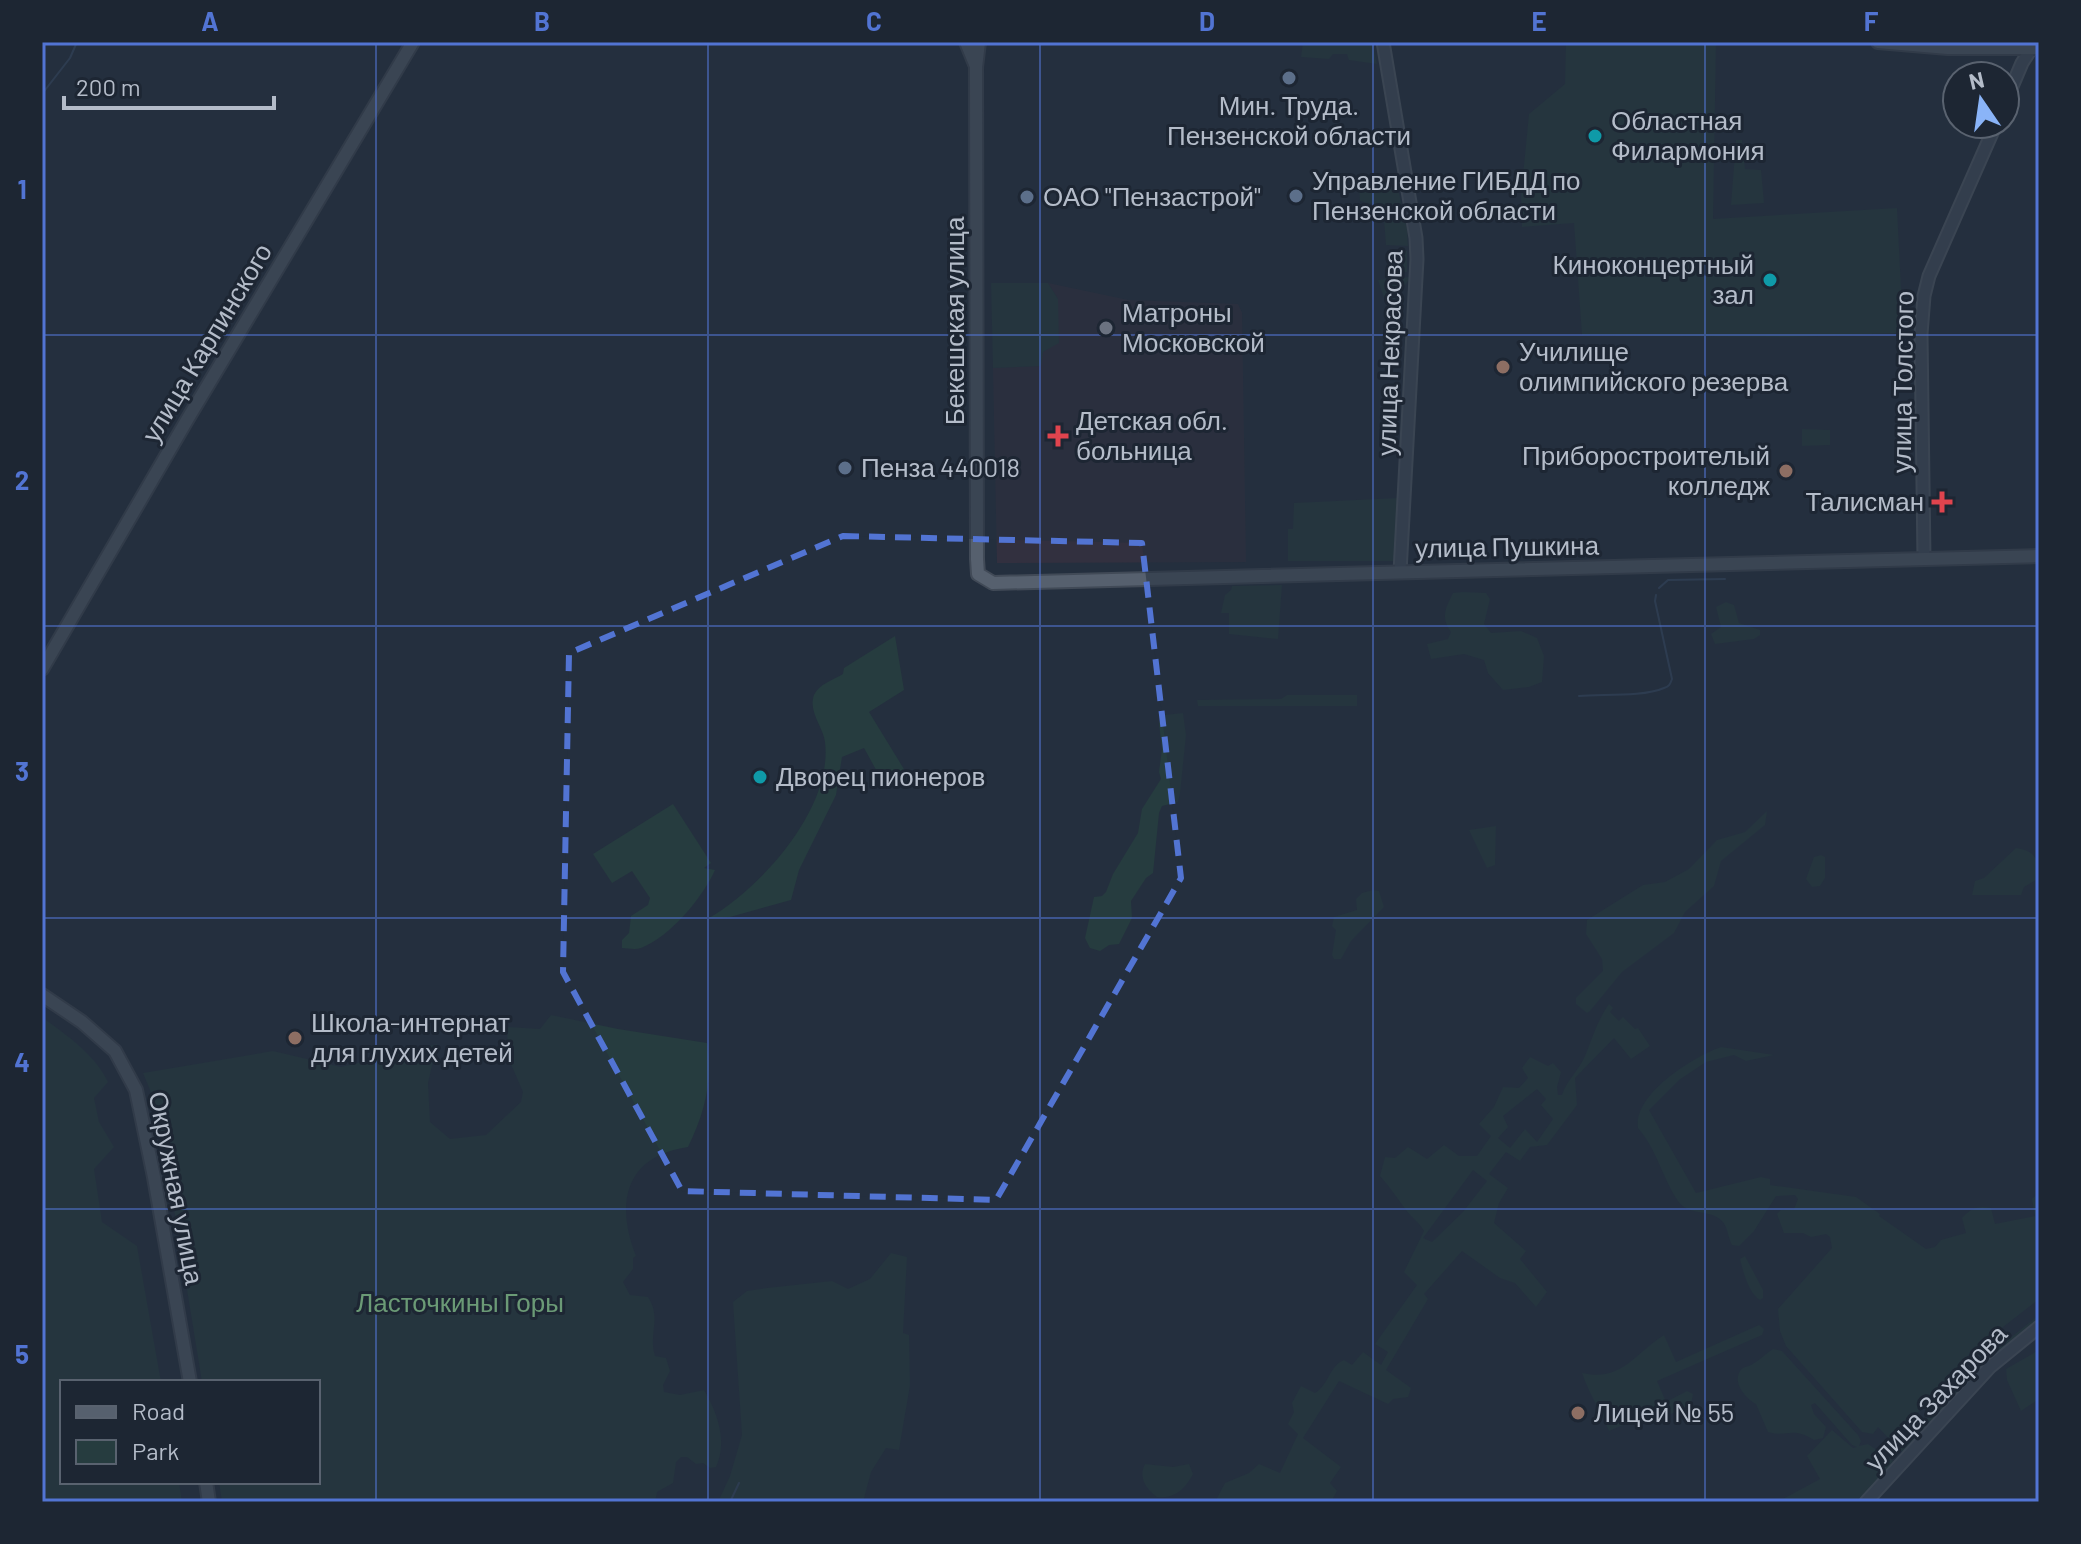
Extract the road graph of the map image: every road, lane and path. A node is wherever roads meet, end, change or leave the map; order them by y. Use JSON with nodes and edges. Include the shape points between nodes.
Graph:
{"nodes":[{"id":1,"x":413,"y":42,"type":"edge"},
{"id":2,"x":966,"y":42,"type":"edge"},
{"id":3,"x":979,"y":42,"type":"edge"},
{"id":4,"x":1383,"y":42,"type":"edge"},
{"id":5,"x":1878,"y":42,"type":"edge"},
{"id":6,"x":2035,"y":49,"type":"edge"},
{"id":7,"x":2021,"y":65,"type":"edge"},
{"id":8,"x":976,"y":67,"type":"junction"},
{"id":9,"x":1989,"y":140,"type":"edge"},
{"id":10,"x":2039,"y":556,"type":"edge"},
{"id":11,"x":1924,"y":559,"type":"junction"},
{"id":12,"x":1400,"y":572,"type":"junction"},
{"id":13,"x":978,"y":574,"type":"joint"},
{"id":14,"x":42,"y":669,"type":"edge"},
{"id":15,"x":42,"y":995,"type":"edge"},
{"id":16,"x":2039,"y":1327,"type":"edge"},
{"id":17,"x":190,"y":1380,"type":"edge"},
{"id":18,"x":1866,"y":1502,"type":"edge"}],
"edges":[{"from":1,"to":14,"type":"main road","name":"улица Карпинского"},
{"from":2,"to":8,"type":"main road","name":"Бекешская улица"},
{"from":3,"to":8,"type":"main road","name":"Бекешская улица"},
{"from":4,"to":12,"type":"main road","name":"улица Некрасова","via":[[1417,259]]},
{"from":5,"to":6,"type":"main road"},
{"from":6,"to":7,"type":"main road"},
{"from":8,"to":13,"type":"main road","name":"Бекешская улица"},
{"from":9,"to":11,"type":"main road","name":"улица Толстого","via":[[1924,296]]},
{"from":10,"to":11,"type":"main road","name":"улица Пушкина"},
{"from":11,"to":12,"type":"main road","name":"улица Пушкина"},
{"from":12,"to":13,"type":"main road","name":"улица Пушкина","via":[[993,583]]},
{"from":15,"to":17,"type":"main road","name":"Окружная улица","via":[[115,1051],[136,1090]]},
{"from":16,"to":18,"type":"main road","name":"улица Захарова","via":[[1990,1367]]}]}
